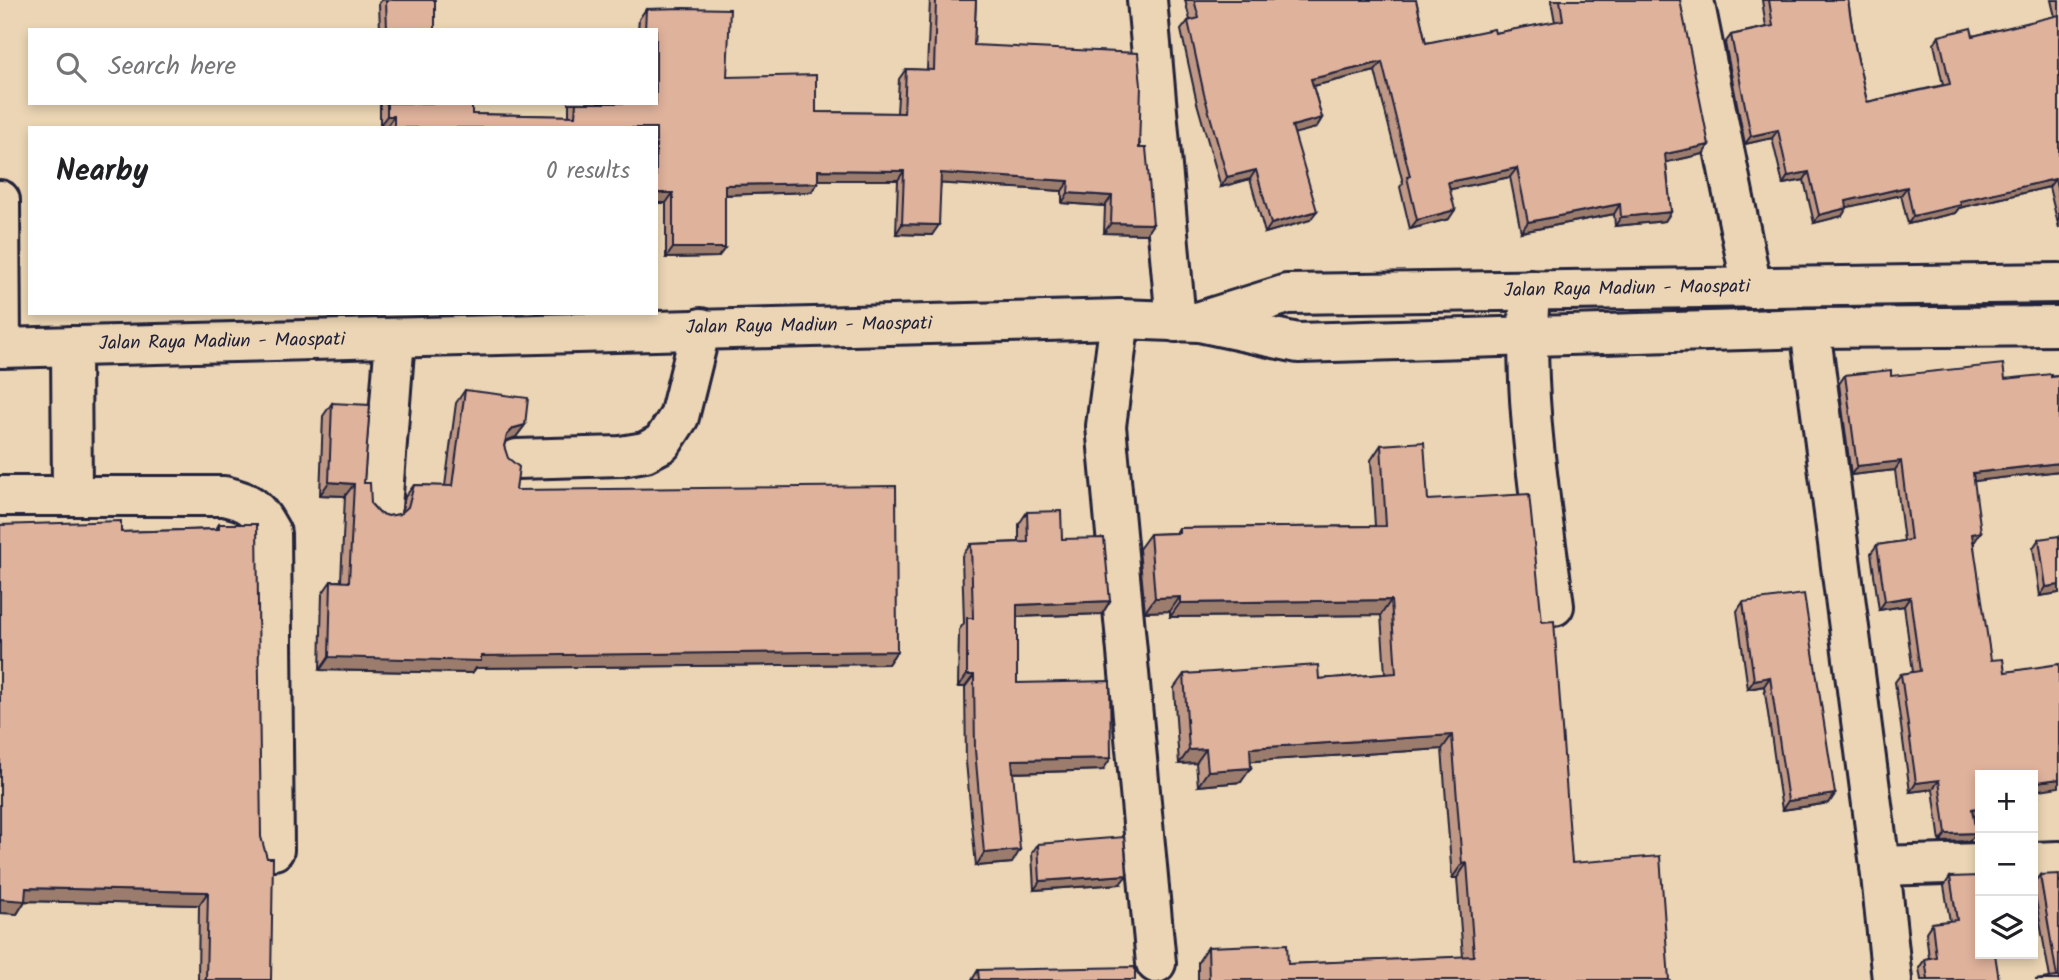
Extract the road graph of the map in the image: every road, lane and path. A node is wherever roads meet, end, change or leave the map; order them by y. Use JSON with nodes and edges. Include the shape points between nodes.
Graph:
{"nodes":[{"id":1,"x":1147,"y":0,"type":"edge"},
{"id":2,"x":1694,"y":0,"type":"edge"},
{"id":3,"x":0,"y":200,"type":"edge"},
{"id":4,"x":2059,"y":283,"type":"edge"},
{"id":5,"x":1752,"y":288,"type":"junction"},
{"id":6,"x":1530,"y":290,"type":"junction"},
{"id":7,"x":1121,"y":319,"type":"junction"},
{"id":8,"x":1187,"y":322,"type":"junction"},
{"id":9,"x":2059,"y":326,"type":"edge"},
{"id":10,"x":701,"y":328,"type":"junction"},
{"id":11,"x":1810,"y":328,"type":"junction"},
{"id":12,"x":1527,"y":335,"type":"junction"},
{"id":13,"x":395,"y":338,"type":"junction"},
{"id":14,"x":71,"y":346,"type":"junction"},
{"id":15,"x":0,"y":348,"type":"edge"},
{"id":16,"x":517,"y":459,"type":"dead end"},
{"id":17,"x":0,"y":496,"type":"edge"},
{"id":18,"x":72,"y":496,"type":"junction"},
{"id":19,"x":382,"y":507,"type":"dead end"},
{"id":20,"x":1554,"y":606,"type":"dead end"},
{"id":21,"x":274,"y":850,"type":"dead end"},
{"id":22,"x":2059,"y":861,"type":"edge"},
{"id":23,"x":2038,"y":862,"type":"edge"},
{"id":24,"x":1975,"y":863,"type":"edge"},
{"id":25,"x":1880,"y":866,"type":"junction"},
{"id":26,"x":1156,"y":963,"type":"dead end"},
{"id":27,"x":1892,"y":980,"type":"edge"}],
"edges":[{"from":1,"to":8,"type":"main road"},
{"from":2,"to":5,"type":"main road"},
{"from":3,"to":15,"type":"main road"},
{"from":4,"to":5,"type":"main road","name":"Jalan Raya Madiun - Maospati"},
{"from":5,"to":6,"type":"main road","name":"Jalan Raya Madiun - Maospati"},
{"from":6,"to":8,"type":"main road","name":"Jalan Raya Madiun - Maospati","via":[[1287,294]]},
{"from":6,"to":12,"type":"main road"},
{"from":7,"to":8,"type":"main road","name":"Jalan Raya Madiun - Maospati"},
{"from":7,"to":10,"type":"main road","name":"Jalan Raya Madiun - Maospati"},
{"from":7,"to":26,"type":"main road","via":[[1107,426]]},
{"from":8,"to":12,"type":"main road","name":"Jalan Raya Madiun - Maospati","via":[[1298,343]]},
{"from":9,"to":11,"type":"main road","name":"Jalan Raya Madiun - Maospati"},
{"from":10,"to":13,"type":"main road","name":"Jalan Raya Madiun - Maospati"},
{"from":10,"to":16,"type":"main road","via":[[679,417],[662,443],[621,456]]},
{"from":11,"to":12,"type":"main road","name":"Jalan Raya Madiun - Maospati"},
{"from":11,"to":25,"type":"main road"},
{"from":12,"to":20,"type":"main road","via":[[1529,401]]},
{"from":13,"to":14,"type":"main road","name":"Jalan Raya Madiun - Maospati"},
{"from":13,"to":19,"type":"main road"},
{"from":14,"to":15,"type":"main road","name":"Jalan Raya Madiun - Maospati"},
{"from":14,"to":18,"type":"main road"},
{"from":17,"to":18,"type":"main road"},
{"from":18,"to":21,"type":"main road","via":[[224,496],[247,501],[261,514],[271,533]]},
{"from":22,"to":23,"type":"main road"},
{"from":24,"to":25,"type":"main road"},
{"from":25,"to":27,"type":"main road"}]}
